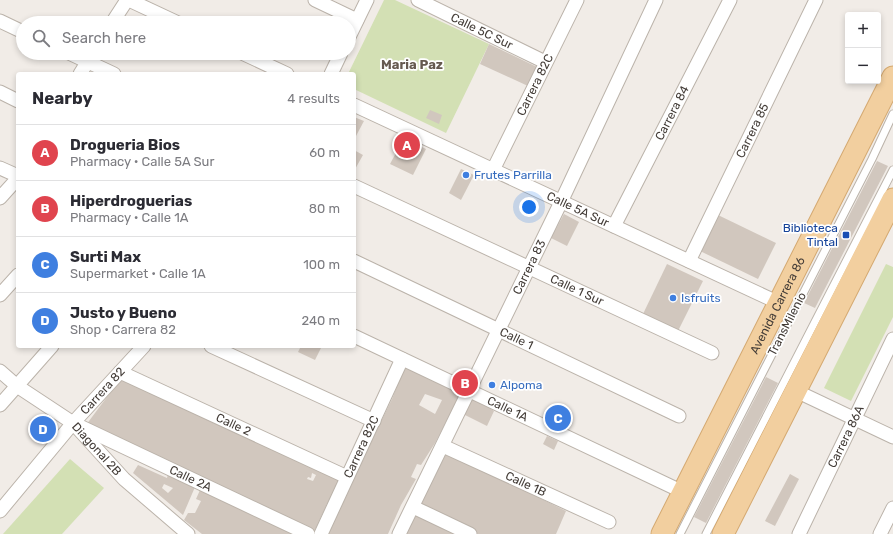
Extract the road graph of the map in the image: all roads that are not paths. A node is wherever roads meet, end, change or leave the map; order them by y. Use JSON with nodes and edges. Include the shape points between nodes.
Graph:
{"nodes":[{"id":1,"x":128,"y":0,"type":"edge"},
{"id":2,"x":315,"y":0,"type":"edge"},
{"id":3,"x":367,"y":0,"type":"edge"},
{"id":4,"x":418,"y":0,"type":"edge"},
{"id":5,"x":577,"y":0,"type":"edge"},
{"id":6,"x":656,"y":0,"type":"edge"},
{"id":7,"x":730,"y":0,"type":"edge"},
{"id":8,"x":816,"y":0,"type":"edge"},
{"id":9,"x":117,"y":16,"type":"edge"},
{"id":10,"x":163,"y":16,"type":"edge"},
{"id":11,"x":349,"y":16,"type":"edge"},
{"id":12,"x":357,"y":20,"type":"edge"},
{"id":13,"x":0,"y":21,"type":"edge"},
{"id":14,"x":16,"y":29,"type":"edge"},
{"id":15,"x":88,"y":60,"type":"edge"},
{"id":16,"x":94,"y":60,"type":"edge"},
{"id":17,"x":257,"y":60,"type":"edge"},
{"id":18,"x":338,"y":60,"type":"edge"},
{"id":19,"x":545,"y":62,"type":"junction"},
{"id":20,"x":81,"y":72,"type":"edge"},
{"id":21,"x":111,"y":72,"type":"edge"},
{"id":22,"x":283,"y":72,"type":"edge"},
{"id":23,"x":332,"y":72,"type":"edge"},
{"id":24,"x":893,"y":77,"type":"edge"},
{"id":25,"x":0,"y":92,"type":"edge"},
{"id":26,"x":16,"y":100,"type":"edge"},
{"id":27,"x":356,"y":106,"type":"edge"},
{"id":28,"x":893,"y":114,"type":"edge"},
{"id":29,"x":0,"y":168,"type":"edge"},
{"id":30,"x":493,"y":170,"type":"junction"},
{"id":31,"x":893,"y":170,"type":"edge"},
{"id":32,"x":16,"y":176,"type":"edge"},
{"id":33,"x":16,"y":179,"type":"edge"},
{"id":34,"x":356,"y":187,"type":"edge"},
{"id":35,"x":0,"y":198,"type":"edge"},
{"id":36,"x":893,"y":199,"type":"edge"},
{"id":37,"x":561,"y":202,"type":"junction"},
{"id":38,"x":614,"y":226,"type":"junction"},
{"id":39,"x":688,"y":261,"type":"junction"},
{"id":40,"x":356,"y":262,"type":"edge"},
{"id":41,"x":529,"y":268,"type":"junction"},
{"id":42,"x":16,"y":276,"type":"edge"},
{"id":43,"x":0,"y":295,"type":"edge"},
{"id":44,"x":779,"y":303,"type":"junction"},
{"id":45,"x":499,"y":330,"type":"junction"},
{"id":46,"x":356,"y":337,"type":"edge"},
{"id":47,"x":893,"y":339,"type":"edge"},
{"id":48,"x":50,"y":348,"type":"edge"},
{"id":49,"x":142,"y":348,"type":"edge"},
{"id":50,"x":215,"y":348,"type":"edge"},
{"id":51,"x":712,"y":353,"type":"dead end"},
{"id":52,"x":402,"y":359,"type":"junction"},
{"id":53,"x":0,"y":371,"type":"edge"},
{"id":54,"x":120,"y":372,"type":"junction"},
{"id":55,"x":17,"y":386,"type":"junction"},
{"id":56,"x":469,"y":390,"type":"junction"},
{"id":57,"x":796,"y":391,"type":"junction"},
{"id":58,"x":0,"y":405,"type":"edge"},
{"id":59,"x":679,"y":416,"type":"dead end"},
{"id":60,"x":855,"y":419,"type":"junction"},
{"id":61,"x":374,"y":421,"type":"junction"},
{"id":62,"x":73,"y":423,"type":"junction"},
{"id":63,"x":893,"y":437,"type":"edge"},
{"id":64,"x":443,"y":446,"type":"junction"},
{"id":65,"x":348,"y":477,"type":"junction"},
{"id":66,"x":683,"y":492,"type":"junction"},
{"id":67,"x":413,"y":507,"type":"junction"},
{"id":68,"x":893,"y":508,"type":"edge"},
{"id":69,"x":0,"y":511,"type":"edge"},
{"id":70,"x":609,"y":522,"type":"dead end"},
{"id":71,"x":188,"y":534,"type":"edge"},
{"id":72,"x":308,"y":534,"type":"edge"},
{"id":73,"x":321,"y":534,"type":"edge"},
{"id":74,"x":400,"y":534,"type":"edge"},
{"id":75,"x":470,"y":534,"type":"edge"},
{"id":76,"x":662,"y":534,"type":"edge"},
{"id":77,"x":680,"y":534,"type":"edge"},
{"id":78,"x":706,"y":534,"type":"edge"},
{"id":79,"x":723,"y":534,"type":"edge"},
{"id":80,"x":799,"y":534,"type":"edge"},
{"id":81,"x":880,"y":534,"type":"edge"}],
"edges":[{"from":1,"to":9,"type":"street"},
{"from":1,"to":10,"type":"street"},
{"from":2,"to":11,"type":"street"},
{"from":3,"to":12,"type":"street"},
{"from":4,"to":19,"type":"street","name":"Calle 5C Sur"},
{"from":5,"to":19,"type":"street","name":"Carrera 82C"},
{"from":6,"to":37,"type":"street","name":"Carrera 83"},
{"from":7,"to":38,"type":"street","name":"Carrera 84"},
{"from":8,"to":39,"type":"street","name":"Carrera 85"},
{"from":13,"to":14,"type":"street"},
{"from":15,"to":20,"type":"street"},
{"from":16,"to":21,"type":"street"},
{"from":17,"to":22,"type":"street"},
{"from":18,"to":23,"type":"street"},
{"from":19,"to":30,"type":"street","name":"Carrera 82C"},
{"from":24,"to":44,"type":"main road","name":"Avenida Carrera 86"},
{"from":25,"to":26,"type":"street"},
{"from":27,"to":30,"type":"street","name":"Calle 5A Sur"},
{"from":28,"to":77,"type":"lane","name":"TransMilenio"},
{"from":29,"to":32,"type":"street"},
{"from":30,"to":37,"type":"street","name":"Calle 5A Sur"},
{"from":31,"to":78,"type":"lane","name":"TransMilenio"},
{"from":33,"to":35,"type":"street"},
{"from":34,"to":41,"type":"street","name":"Calle 1 Sur"},
{"from":36,"to":57,"type":"main road"},
{"from":37,"to":38,"type":"street","name":"Calle 5A Sur"},
{"from":37,"to":41,"type":"street","name":"Carrera 83"},
{"from":38,"to":39,"type":"street","name":"Calle 5A Sur"},
{"from":39,"to":44,"type":"street","name":"Calle 5A Sur"},
{"from":40,"to":45,"type":"street","name":"Calle 1"},
{"from":41,"to":45,"type":"street","name":"Carrera 83"},
{"from":41,"to":51,"type":"street","name":"Calle 1 Sur"},
{"from":42,"to":43,"type":"street"},
{"from":44,"to":66,"type":"main road","name":"Avenida Carrera 86"},
{"from":45,"to":56,"type":"street","name":"Carrera 83"},
{"from":45,"to":59,"type":"street","name":"Calle 1"},
{"from":46,"to":52,"type":"street","name":"Calle 1A"},
{"from":47,"to":60,"type":"street","name":"Carrera 86A"},
{"from":48,"to":55,"type":"street"},
{"from":49,"to":54,"type":"street","name":"Carrera 82"},
{"from":50,"to":61,"type":"street"},
{"from":52,"to":56,"type":"street","name":"Calle 1A"},
{"from":52,"to":61,"type":"street","name":"Carrera 82C"},
{"from":53,"to":55,"type":"street","name":"Diagonal 2B"},
{"from":54,"to":62,"type":"street","name":"Carrera 82"},
{"from":54,"to":65,"type":"street","name":"Calle 2"},
{"from":55,"to":58,"type":"street"},
{"from":55,"to":62,"type":"street","name":"Diagonal 2B"},
{"from":56,"to":64,"type":"street","name":"Carrera 83"},
{"from":56,"to":66,"type":"street","name":"Calle 1A"},
{"from":57,"to":60,"type":"street"},
{"from":57,"to":79,"type":"main road"},
{"from":60,"to":63,"type":"street"},
{"from":60,"to":80,"type":"street","name":"Carrera 86A"},
{"from":61,"to":65,"type":"street","name":"Carrera 82C"},
{"from":62,"to":69,"type":"street","name":"Carrera 82"},
{"from":62,"to":71,"type":"street","name":"Diagonal 2B","via":[[124,479]]},
{"from":62,"to":72,"type":"street","name":"Calle 2A"},
{"from":64,"to":67,"type":"street","name":"Carrera 83"},
{"from":64,"to":70,"type":"street","name":"Calle 1B"},
{"from":65,"to":73,"type":"street","name":"Carrera 82C"},
{"from":66,"to":76,"type":"main road","name":"Avenida Carrera 86"},
{"from":67,"to":74,"type":"street","name":"Carrera 83"},
{"from":67,"to":75,"type":"street"},
{"from":68,"to":81,"type":"street"}]}
